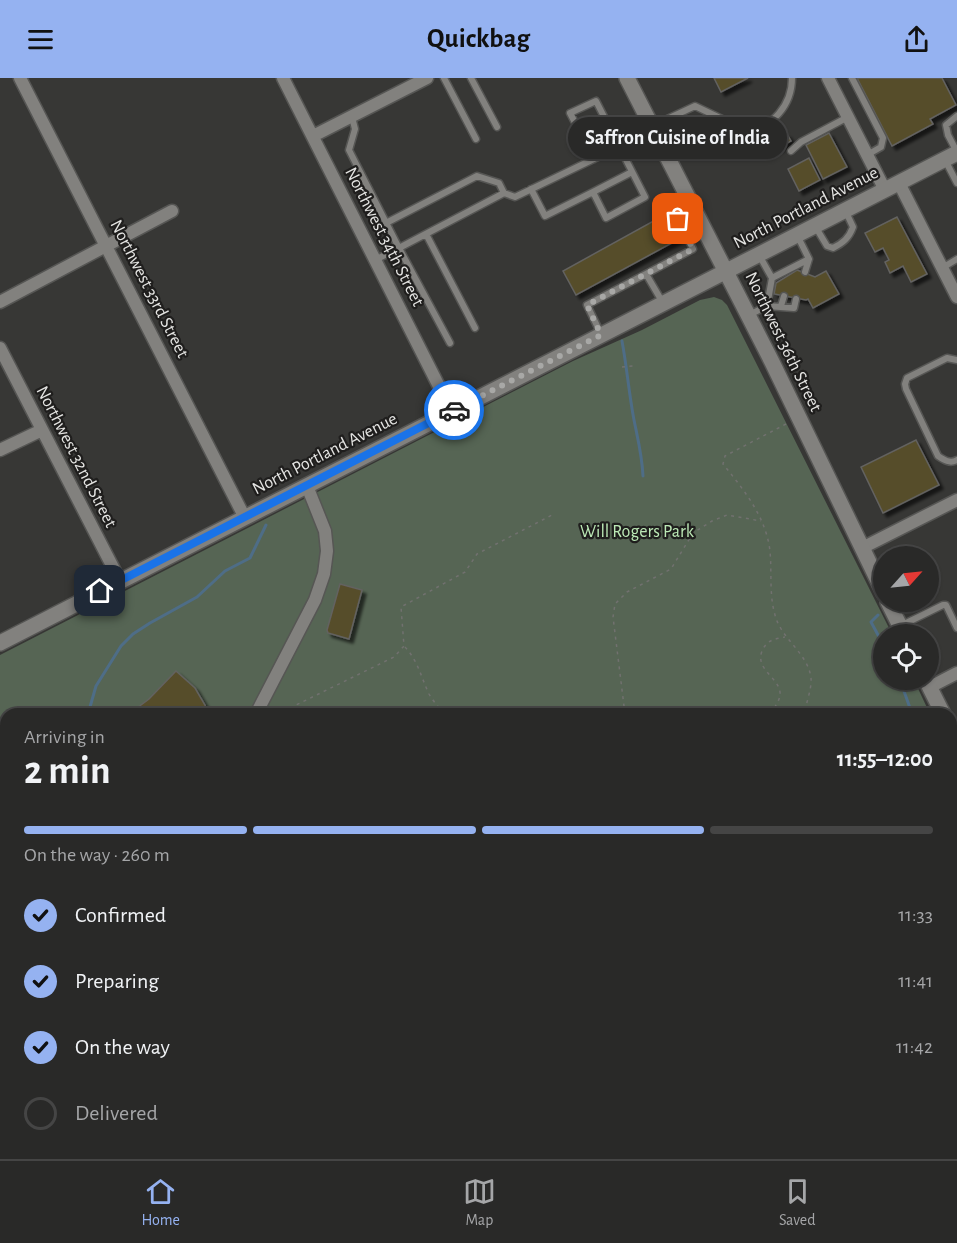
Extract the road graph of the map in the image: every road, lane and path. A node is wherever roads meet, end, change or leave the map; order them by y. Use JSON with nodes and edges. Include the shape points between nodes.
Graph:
{"nodes":[{"id":1,"x":20,"y":78,"type":"edge"},
{"id":2,"x":283,"y":78,"type":"edge"},
{"id":3,"x":444,"y":78,"type":"edge"},
{"id":4,"x":471,"y":78,"type":"edge"},
{"id":5,"x":627,"y":78,"type":"edge"},
{"id":6,"x":792,"y":78,"type":"edge"},
{"id":7,"x":828,"y":78,"type":"edge"},
{"id":8,"x":852,"y":78,"type":"edge"},
{"id":9,"x":419,"y":80,"type":"edge"},
{"id":10,"x":957,"y":116,"type":"edge"},
{"id":11,"x":352,"y":117,"type":"junction"},
{"id":12,"x":848,"y":117,"type":"junction"},
{"id":13,"x":496,"y":127,"type":"dead end"},
{"id":14,"x":654,"y":130,"type":"junction"},
{"id":15,"x":313,"y":136,"type":"junction"},
{"id":16,"x":476,"y":139,"type":"dead end"},
{"id":17,"x":619,"y":147,"type":"junction"},
{"id":18,"x":790,"y":151,"type":"dead end"},
{"id":19,"x":867,"y":155,"type":"junction"},
{"id":20,"x":953,"y":155,"type":"edge"},
{"id":21,"x":594,"y":159,"type":"junction"},
{"id":22,"x":632,"y":172,"type":"junction"},
{"id":23,"x":957,"y":183,"type":"edge"},
{"id":24,"x":892,"y":187,"type":"junction"},
{"id":25,"x":531,"y":189,"type":"junction"},
{"id":26,"x":593,"y":192,"type":"junction"},
{"id":27,"x":504,"y":193,"type":"junction"},
{"id":28,"x":694,"y":210,"type":"junction"},
{"id":29,"x":845,"y":210,"type":"junction"},
{"id":30,"x":172,"y":211,"type":"dead end"},
{"id":31,"x":386,"y":223,"type":"junction"},
{"id":32,"x":815,"y":225,"type":"junction"},
{"id":33,"x":426,"y":234,"type":"junction"},
{"id":34,"x":797,"y":234,"type":"junction"},
{"id":35,"x":107,"y":246,"type":"junction"},
{"id":36,"x":399,"y":248,"type":"junction"},
{"id":37,"x":759,"y":254,"type":"junction"},
{"id":38,"x":809,"y":259,"type":"junction"},
{"id":39,"x":957,"y":259,"type":"edge"},
{"id":40,"x":375,"y":260,"type":"junction"},
{"id":41,"x":942,"y":268,"type":"junction"},
{"id":42,"x":726,"y":271,"type":"junction"},
{"id":43,"x":805,"y":272,"type":"dead end"},
{"id":44,"x":646,"y":274,"type":"junction"},
{"id":45,"x":772,"y":278,"type":"junction"},
{"id":46,"x":784,"y":296,"type":"dead end"},
{"id":47,"x":957,"y":297,"type":"edge"},
{"id":48,"x":796,"y":299,"type":"dead end"},
{"id":49,"x":0,"y":302,"type":"edge"},
{"id":50,"x":663,"y":303,"type":"junction"},
{"id":51,"x":767,"y":306,"type":"junction"},
{"id":52,"x":781,"y":306,"type":"junction"},
{"id":53,"x":749,"y":316,"type":"junction"},
{"id":54,"x":475,"y":328,"type":"dead end"},
{"id":55,"x":601,"y":335,"type":"junction"},
{"id":56,"x":450,"y":343,"type":"dead end"},
{"id":57,"x":0,"y":348,"type":"edge"},
{"id":58,"x":957,"y":360,"type":"edge"},
{"id":59,"x":633,"y":366,"type":"dead end"},
{"id":60,"x":622,"y":367,"type":"dead end"},
{"id":61,"x":452,"y":411,"type":"junction"},
{"id":62,"x":798,"y":417,"type":"junction"},
{"id":63,"x":42,"y":430,"type":"junction"},
{"id":64,"x":0,"y":450,"type":"edge"},
{"id":65,"x":957,"y":460,"type":"edge"},
{"id":66,"x":307,"y":486,"type":"junction"},
{"id":67,"x":957,"y":500,"type":"edge"},
{"id":68,"x":552,"y":515,"type":"dead end"},
{"id":69,"x":245,"y":518,"type":"junction"},
{"id":70,"x":761,"y":521,"type":"junction"},
{"id":71,"x":862,"y":548,"type":"junction"},
{"id":72,"x":873,"y":570,"type":"edge"},
{"id":73,"x":120,"y":581,"type":"junction"},
{"id":74,"x":912,"y":624,"type":"edge"},
{"id":75,"x":957,"y":628,"type":"edge"},
{"id":76,"x":786,"y":637,"type":"junction"},
{"id":77,"x":0,"y":643,"type":"edge"},
{"id":78,"x":404,"y":646,"type":"junction"},
{"id":79,"x":957,"y":673,"type":"edge"},
{"id":80,"x":939,"y":679,"type":"edge"},
{"id":81,"x":931,"y":690,"type":"edge"},
{"id":82,"x":259,"y":708,"type":"edge"},
{"id":83,"x":290,"y":708,"type":"dead end"},
{"id":84,"x":438,"y":708,"type":"edge"},
{"id":85,"x":624,"y":708,"type":"edge"},
{"id":86,"x":774,"y":708,"type":"edge"},
{"id":87,"x":805,"y":708,"type":"edge"},
{"id":88,"x":940,"y":708,"type":"edge"}],
"edges":[{"from":1,"to":35,"type":"street","name":"Northwest 33rd Street"},
{"from":2,"to":15,"type":"street","name":"Northwest 34th Street"},
{"from":3,"to":16,"type":"lane"},
{"from":4,"to":13,"type":"lane"},
{"from":5,"to":14,"type":"main road","name":"Northwest 36th Street"},
{"from":6,"to":14,"type":"lane","via":[[789,101],[781,112],[754,130],[745,130],[695,106],[665,120]]},
{"from":7,"to":12,"type":"street"},
{"from":8,"to":19,"type":"lane","via":[[883,138],[881,147]]},
{"from":9,"to":11,"type":"street"},
{"from":10,"to":20,"type":"lane","via":[[946,124]]},
{"from":11,"to":15,"type":"street"},
{"from":11,"to":31,"type":"lane","via":[[355,129],[349,150]]},
{"from":12,"to":18,"type":"lane"},
{"from":12,"to":19,"type":"street"},
{"from":14,"to":17,"type":"lane"},
{"from":14,"to":28,"type":"main road","name":"Northwest 36th Street"},
{"from":15,"to":40,"type":"street","name":"Northwest 34th Street"},
{"from":17,"to":21,"type":"lane"},
{"from":17,"to":21,"type":"lane","via":[[596,101],[570,113]]},
{"from":17,"to":22,"type":"lane"},
{"from":19,"to":24,"type":"street"},
{"from":20,"to":23,"type":"lane"},
{"from":20,"to":24,"type":"main road","name":"North Portland Avenue"},
{"from":21,"to":25,"type":"lane"},
{"from":22,"to":26,"type":"lane"},
{"from":22,"to":26,"type":"lane","via":[[645,198],[606,218]]},
{"from":24,"to":29,"type":"main road","name":"North Portland Avenue"},
{"from":24,"to":41,"type":"street"},
{"from":25,"to":26,"type":"lane","via":[[544,216]]},
{"from":25,"to":27,"type":"lane","via":[[515,197]]},
{"from":27,"to":31,"type":"lane","via":[[498,183],[477,176]]},
{"from":27,"to":33,"type":"lane"},
{"from":28,"to":42,"type":"main road","name":"Northwest 36th Street"},
{"from":28,"to":44,"type":"lane","via":[[678,219],[693,249]]},
{"from":29,"to":32,"type":"main road","name":"North Portland Avenue"},
{"from":29,"to":32,"type":"lane","via":[[853,227],[851,234],[834,248],[827,246]]},
{"from":30,"to":35,"type":"street"},
{"from":31,"to":36,"type":"lane"},
{"from":32,"to":34,"type":"main road","name":"North Portland Avenue"},
{"from":33,"to":36,"type":"lane"},
{"from":33,"to":54,"type":"lane"},
{"from":34,"to":37,"type":"main road","name":"North Portland Avenue"},
{"from":34,"to":38,"type":"lane"},
{"from":35,"to":49,"type":"street"},
{"from":35,"to":69,"type":"street","name":"Northwest 33rd Street"},
{"from":36,"to":40,"type":"lane"},
{"from":36,"to":56,"type":"lane"},
{"from":37,"to":42,"type":"main road","name":"North Portland Avenue"},
{"from":37,"to":45,"type":"lane"},
{"from":38,"to":43,"type":"lane"},
{"from":38,"to":45,"type":"lane"},
{"from":39,"to":41,"type":"lane"},
{"from":40,"to":61,"type":"street","name":"Northwest 34th Street"},
{"from":41,"to":47,"type":"street"},
{"from":42,"to":50,"type":"main road","name":"North Portland Avenue"},
{"from":42,"to":53,"type":"main road","name":"Northwest 36th Street"},
{"from":44,"to":50,"type":"lane"},
{"from":44,"to":55,"type":"lane","via":[[587,305]]},
{"from":45,"to":51,"type":"lane"},
{"from":46,"to":52,"type":"lane"},
{"from":48,"to":52,"type":"lane","via":[[794,308]]},
{"from":50,"to":55,"type":"main road","name":"North Portland Avenue"},
{"from":51,"to":52,"type":"lane"},
{"from":51,"to":53,"type":"lane"},
{"from":53,"to":62,"type":"main road","name":"Northwest 36th Street"},
{"from":55,"to":61,"type":"main road","name":"North Portland Avenue"},
{"from":57,"to":63,"type":"street","name":"Northwest 32nd Street"},
{"from":58,"to":65,"type":"lane","via":[[946,358],[907,378],[905,384],[938,456],[946,461]]},
{"from":59,"to":60,"type":"path"},
{"from":61,"to":66,"type":"main road","name":"North Portland Avenue"},
{"from":62,"to":70,"type":"path","via":[[725,456],[723,464],[750,498]]},
{"from":62,"to":71,"type":"main road","name":"Northwest 36th Street"},
{"from":63,"to":64,"type":"street"},
{"from":63,"to":73,"type":"street","name":"Northwest 32nd Street"},
{"from":66,"to":69,"type":"main road","name":"North Portland Avenue"},
{"from":66,"to":82,"type":"street","via":[[325,531],[324,574],[315,600]]},
{"from":67,"to":71,"type":"street"},
{"from":68,"to":78,"type":"path","via":[[477,554],[465,572],[401,607]]},
{"from":69,"to":73,"type":"main road","name":"North Portland Avenue"},
{"from":70,"to":76,"type":"path","via":[[770,551],[775,615]]},
{"from":70,"to":85,"type":"path","via":[[727,515],[712,521],[693,533],[670,569],[627,592],[615,604],[613,617]]},
{"from":71,"to":72,"type":"main road","name":"Northwest 36th Street"},
{"from":73,"to":77,"type":"main road","name":"North Portland Avenue"},
{"from":74,"to":75,"type":"lane","via":[[946,605]]},
{"from":76,"to":86,"type":"path","via":[[771,639],[760,655],[765,671],[780,688]]},
{"from":76,"to":87,"type":"path","via":[[803,659],[811,679]]},
{"from":78,"to":83,"type":"path","via":[[394,657]]},
{"from":78,"to":84,"type":"path","via":[[412,654]]},
{"from":79,"to":80,"type":"street"},
{"from":81,"to":88,"type":"main road"}]}
